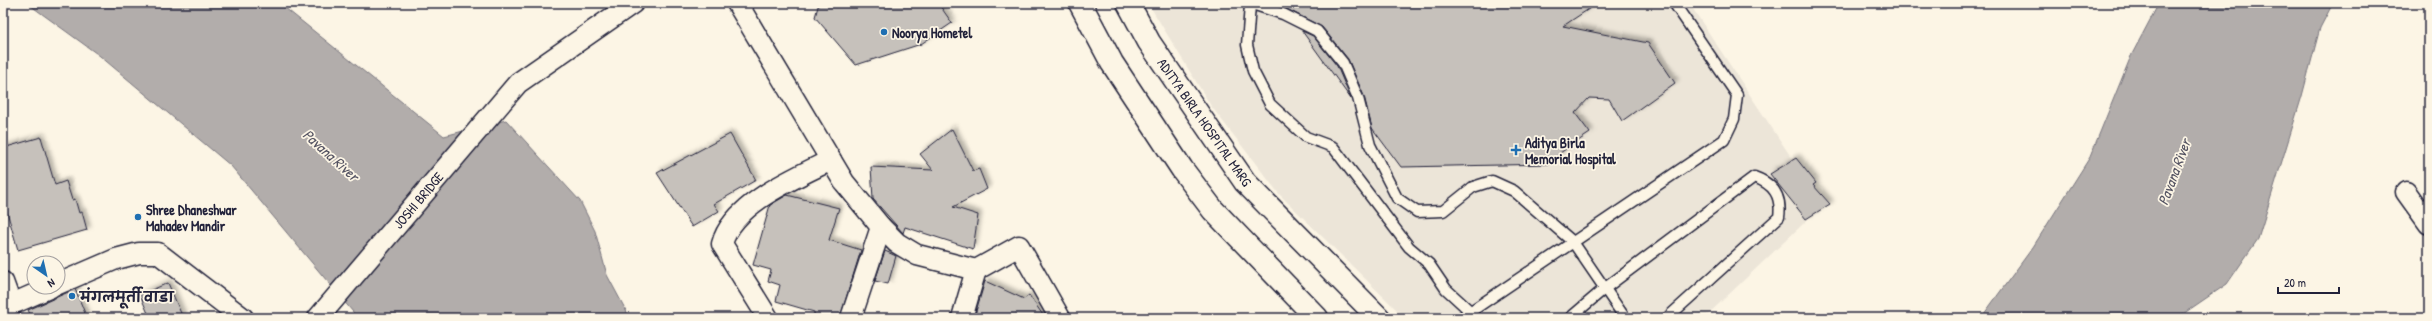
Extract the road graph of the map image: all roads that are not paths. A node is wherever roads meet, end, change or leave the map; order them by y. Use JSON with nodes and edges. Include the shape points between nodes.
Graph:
{"nodes":[{"id":1,"x":633,"y":3,"type":"edge"},
{"id":2,"x":737,"y":3,"type":"edge"},
{"id":3,"x":1080,"y":3,"type":"edge"},
{"id":4,"x":1128,"y":3,"type":"edge"},
{"id":5,"x":1674,"y":3,"type":"edge"},
{"id":6,"x":1250,"y":4,"type":"edge"},
{"id":7,"x":831,"y":160,"type":"junction"},
{"id":8,"x":2406,"y":192,"type":"dead end"},
{"id":9,"x":2429,"y":224,"type":"edge"},
{"id":10,"x":881,"y":227,"type":"junction"},
{"id":11,"x":1573,"y":242,"type":"junction"},
{"id":12,"x":976,"y":270,"type":"junction"},
{"id":13,"x":66,"y":281,"type":"edge"},
{"id":14,"x":3,"y":282,"type":"edge"},
{"id":15,"x":1604,"y":289,"type":"junction"},
{"id":16,"x":32,"y":295,"type":"edge"},
{"id":17,"x":7,"y":306,"type":"edge"},
{"id":18,"x":1471,"y":312,"type":"junction"},
{"id":19,"x":243,"y":318,"type":"edge"},
{"id":20,"x":318,"y":318,"type":"edge"},
{"id":21,"x":768,"y":318,"type":"edge"},
{"id":22,"x":851,"y":318,"type":"edge"},
{"id":23,"x":962,"y":318,"type":"edge"},
{"id":24,"x":1060,"y":318,"type":"edge"},
{"id":25,"x":1317,"y":318,"type":"edge"},
{"id":26,"x":1379,"y":318,"type":"edge"},
{"id":27,"x":1461,"y":318,"type":"edge"},
{"id":28,"x":1570,"y":318,"type":"edge"},
{"id":29,"x":1625,"y":318,"type":"edge"},
{"id":30,"x":1667,"y":318,"type":"edge"}],
"edges":[{"from":1,"to":20,"type":"street","name":"JOSHI BRIDGE","via":[[518,83]]},
{"from":2,"to":7,"type":"street"},
{"from":3,"to":25,"type":"main road","via":[[1112,63],[1212,210]]},
{"from":4,"to":26,"type":"main road","name":"ADITYA BIRLA HOSPITAL MARG","via":[[1149,42],[1245,182]]},
{"from":5,"to":11,"type":"lane","via":[[1737,95],[1734,119],[1724,140]]},
{"from":6,"to":11,"type":"lane","via":[[1283,14],[1317,31],[1343,63],[1358,98],[1370,145],[1397,198],[1417,212],[1443,210],[1473,187],[1492,182],[1514,191]]},
{"from":6,"to":18,"type":"lane","via":[[1247,45],[1253,71],[1270,104],[1306,137],[1333,147],[1409,247],[1429,264],[1446,289]]},
{"from":7,"to":10,"type":"street","via":[[844,182]]},
{"from":7,"to":21,"type":"street","via":[[776,188],[727,228],[722,244]]},
{"from":8,"to":9,"type":"street"},
{"from":10,"to":12,"type":"street","via":[[897,244],[917,255]]},
{"from":10,"to":22,"type":"street"},
{"from":11,"to":15,"type":"lane"},
{"from":11,"to":18,"type":"lane"},
{"from":12,"to":23,"type":"street"},
{"from":12,"to":24,"type":"street","via":[[1019,246]]},
{"from":13,"to":19,"type":"street","via":[[116,259],[139,253],[158,253]]},
{"from":14,"to":17,"type":"street"},
{"from":15,"to":28,"type":"lane"},
{"from":15,"to":29,"type":"lane"},
{"from":15,"to":30,"type":"lane","via":[[1754,177],[1767,181],[1776,192],[1781,206],[1779,217]]},
{"from":16,"to":17,"type":"street"},
{"from":18,"to":27,"type":"lane"}]}
